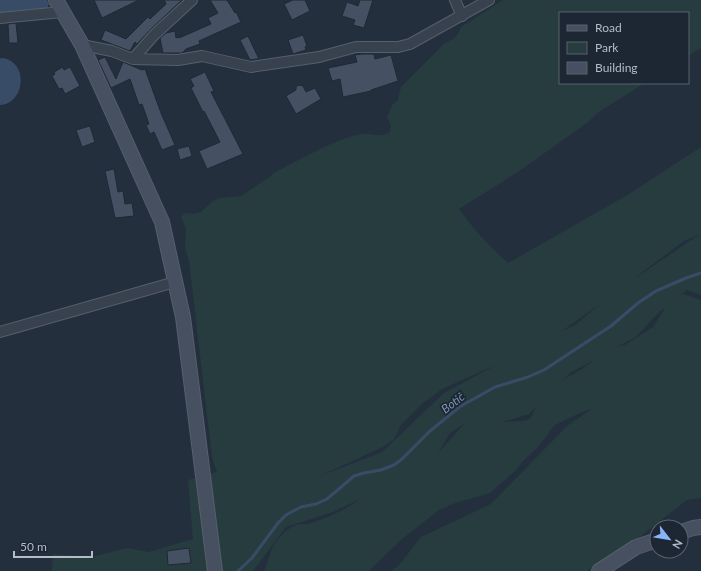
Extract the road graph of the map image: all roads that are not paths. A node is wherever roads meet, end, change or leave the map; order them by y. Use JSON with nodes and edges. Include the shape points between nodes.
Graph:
{"nodes":[{"id":1,"x":192,"y":0,"type":"edge"},
{"id":2,"x":454,"y":0,"type":"edge"},
{"id":3,"x":489,"y":0,"type":"edge"},
{"id":4,"x":59,"y":6,"type":"edge"},
{"id":5,"x":462,"y":16,"type":"junction"},
{"id":6,"x":0,"y":18,"type":"edge"},
{"id":7,"x":82,"y":45,"type":"junction"},
{"id":8,"x":133,"y":60,"type":"junction"},
{"id":9,"x":175,"y":282,"type":"junction"},
{"id":10,"x":0,"y":332,"type":"edge"},
{"id":11,"x":701,"y":527,"type":"edge"},
{"id":12,"x":689,"y":529,"type":"edge"},
{"id":13,"x":649,"y":543,"type":"edge"},
{"id":14,"x":215,"y":571,"type":"edge"},
{"id":15,"x":599,"y":571,"type":"edge"}],
"edges":[{"from":1,"to":8,"type":"street","via":[[154,35]]},
{"from":2,"to":5,"type":"street"},
{"from":3,"to":5,"type":"street"},
{"from":4,"to":6,"type":"street"},
{"from":4,"to":7,"type":"street"},
{"from":5,"to":8,"type":"street","via":[[410,44],[398,47],[356,47],[319,57],[251,67],[202,56],[178,60]]},
{"from":7,"to":8,"type":"street","via":[[112,51]]},
{"from":7,"to":9,"type":"street","via":[[162,222]]},
{"from":9,"to":10,"type":"street"},
{"from":9,"to":14,"type":"street","via":[[183,317]]},
{"from":11,"to":12,"type":"street"},
{"from":13,"to":15,"type":"street","via":[[636,547]]}]}
